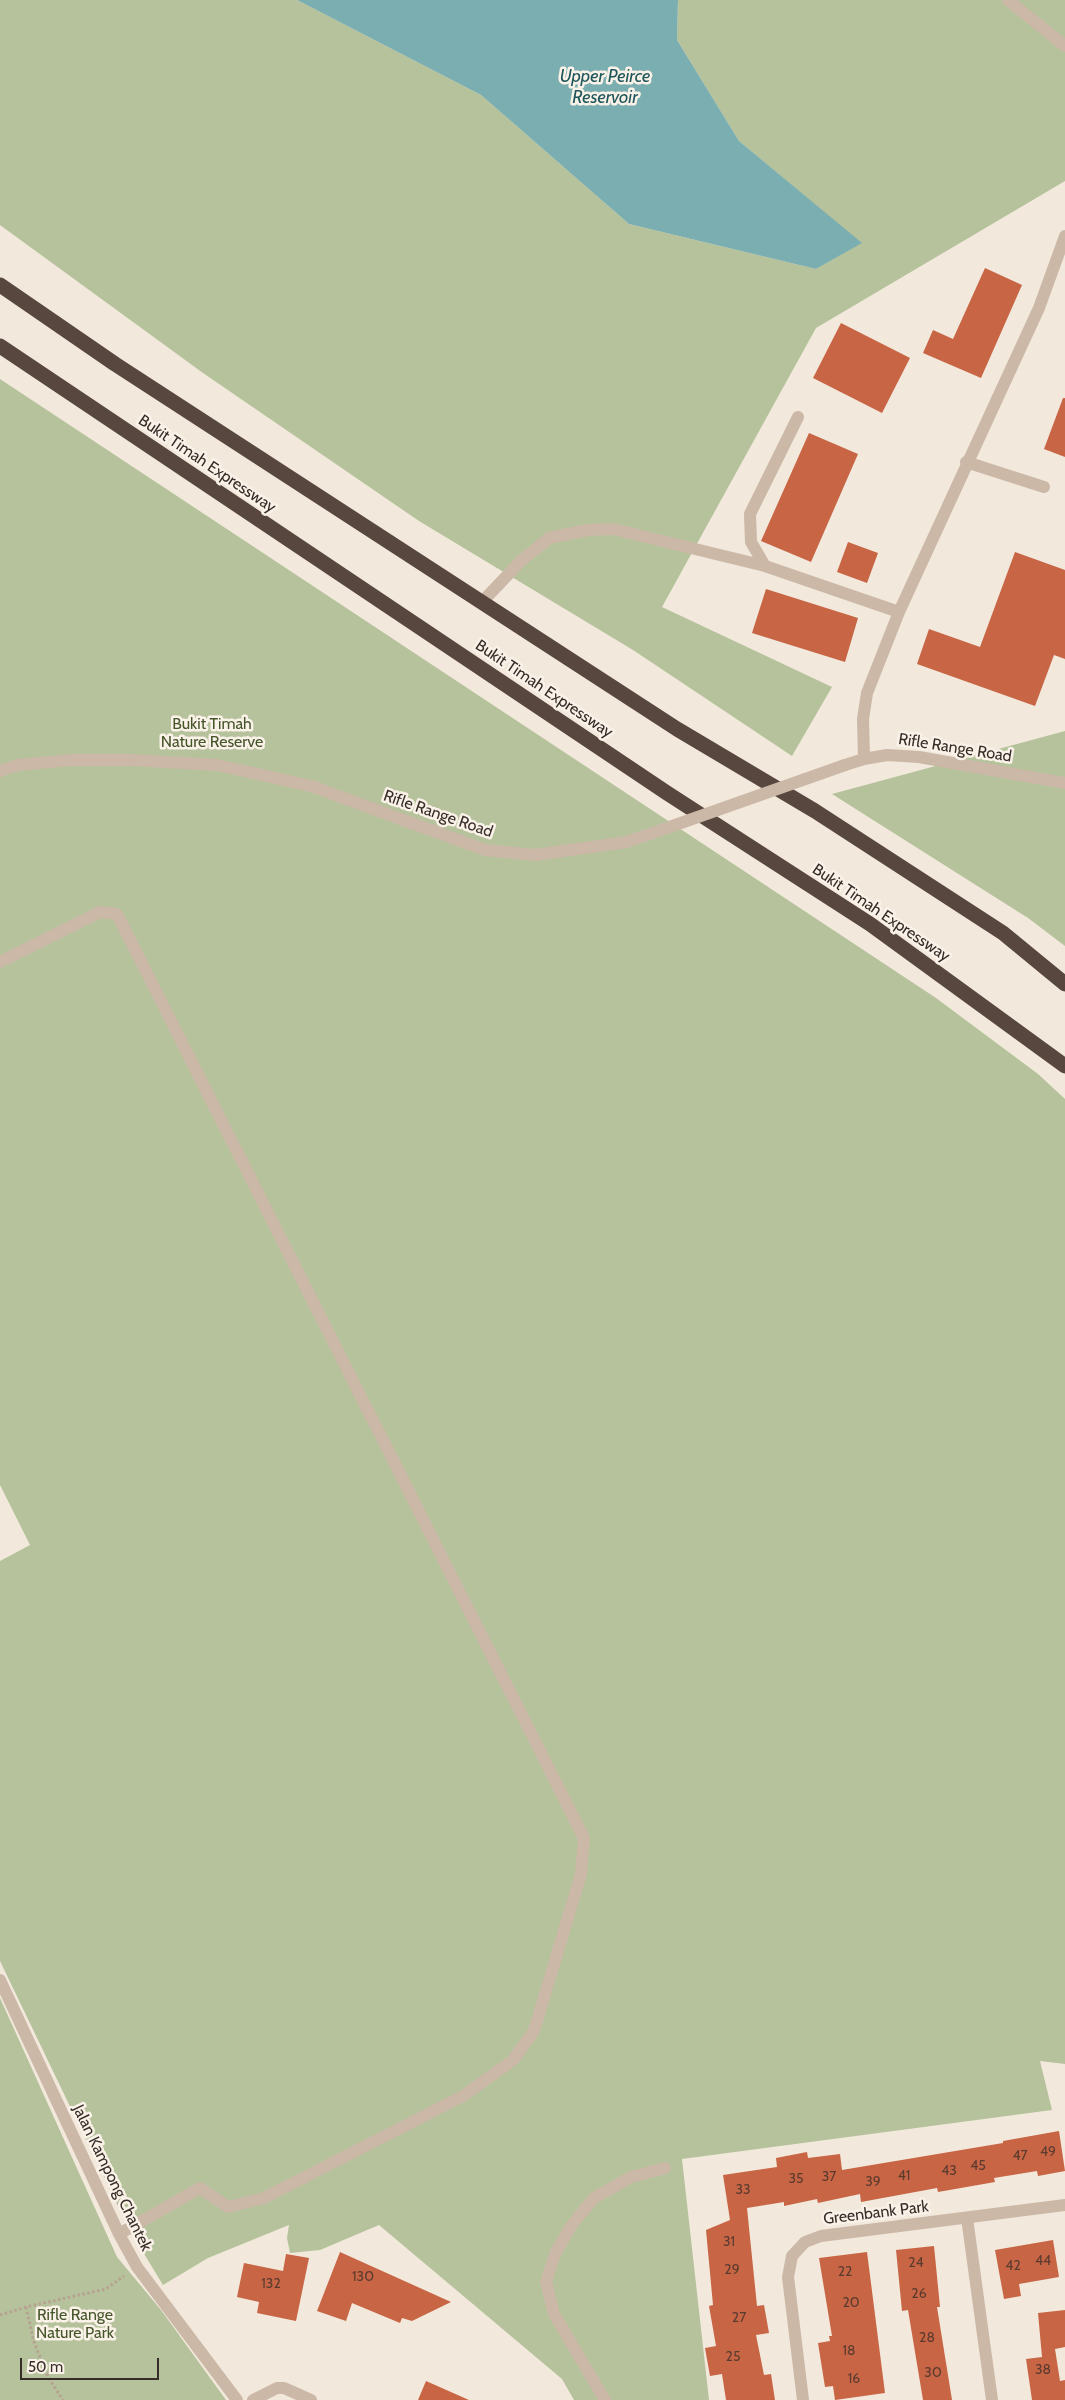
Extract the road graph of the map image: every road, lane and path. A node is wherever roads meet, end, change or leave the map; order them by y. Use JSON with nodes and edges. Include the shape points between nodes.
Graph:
{"nodes":[{"id":1,"x":1008,"y":0,"type":"edge"},
{"id":2,"x":1065,"y":46,"type":"edge"},
{"id":3,"x":1065,"y":236,"type":"edge"},
{"id":4,"x":0,"y":285,"type":"edge"},
{"id":5,"x":0,"y":346,"type":"edge"},
{"id":6,"x":798,"y":417,"type":"dead end"},
{"id":7,"x":966,"y":462,"type":"junction"},
{"id":8,"x":1044,"y":487,"type":"dead end"},
{"id":9,"x":765,"y":566,"type":"junction"},
{"id":10,"x":482,"y":602,"type":"junction"},
{"id":11,"x":899,"y":612,"type":"junction"},
{"id":12,"x":864,"y":758,"type":"junction"},
{"id":13,"x":0,"y":771,"type":"edge"},
{"id":14,"x":1065,"y":782,"type":"edge"},
{"id":15,"x":0,"y":962,"type":"edge"},
{"id":16,"x":1065,"y":984,"type":"edge"},
{"id":17,"x":1065,"y":1066,"type":"edge"},
{"id":18,"x":0,"y":1980,"type":"edge"},
{"id":19,"x":665,"y":2168,"type":"dead end"},
{"id":20,"x":1065,"y":2205,"type":"edge"},
{"id":21,"x":967,"y":2218,"type":"junction"},
{"id":22,"x":119,"y":2234,"type":"junction"},
{"id":23,"x":137,"y":2267,"type":"junction"},
{"id":24,"x":26,"y":2307,"type":"junction"},
{"id":25,"x":0,"y":2315,"type":"edge"},
{"id":26,"x":63,"y":2400,"type":"edge"},
{"id":27,"x":237,"y":2400,"type":"edge"},
{"id":28,"x":253,"y":2400,"type":"edge"},
{"id":29,"x":311,"y":2400,"type":"edge"},
{"id":30,"x":605,"y":2400,"type":"edge"},
{"id":31,"x":803,"y":2400,"type":"edge"},
{"id":32,"x":992,"y":2400,"type":"edge"}],
"edges":[{"from":1,"to":2,"type":"street"},
{"from":3,"to":7,"type":"street","via":[[1039,308]]},
{"from":4,"to":10,"type":"highway","name":"Bukit Timah Expressway","via":[[115,364]]},
{"from":5,"to":17,"type":"highway","name":"Bukit Timah Expressway","via":[[659,788],[870,924]]},
{"from":6,"to":9,"type":"street","via":[[750,514],[751,542]]},
{"from":7,"to":8,"type":"street"},
{"from":7,"to":11,"type":"street"},
{"from":9,"to":10,"type":"street","via":[[613,529],[588,530],[549,538],[520,562]]},
{"from":9,"to":11,"type":"street"},
{"from":10,"to":16,"type":"highway","name":"Bukit Timah Expressway","via":[[677,729],[815,812],[1003,933]]},
{"from":11,"to":12,"type":"street","via":[[867,693],[863,719]]},
{"from":12,"to":13,"type":"street","name":"Rifle Range Road","bridge":true,"via":[[627,842],[535,855],[485,850],[311,786],[217,765],[72,760],[18,765]]},
{"from":12,"to":14,"type":"street","name":"Rifle Range Road","via":[[887,755],[919,757]]},
{"from":15,"to":22,"type":"street","via":[[100,912],[117,914],[584,1838],[580,1874],[534,2031],[513,2060],[463,2096],[264,2198],[228,2207],[200,2188]]},
{"from":18,"to":22,"type":"street","name":"Jalan Kampong Chantek"},
{"from":19,"to":30,"type":"street","via":[[631,2177],[594,2198],[571,2226],[555,2254],[546,2282],[554,2314]]},
{"from":20,"to":21,"type":"street","name":"Greenbank Park"},
{"from":21,"to":31,"type":"street","name":"Greenbank Park","via":[[821,2236],[798,2248],[789,2265],[788,2277]]},
{"from":21,"to":32,"type":"street"},
{"from":22,"to":23,"type":"street","name":"Jalan Kampong Chantek"},
{"from":23,"to":24,"type":"path","via":[[106,2289]]},
{"from":23,"to":27,"type":"street","name":"Jalan Kampong Chantek"},
{"from":24,"to":25,"type":"path"},
{"from":24,"to":26,"type":"path","via":[[34,2342],[48,2377]]},
{"from":28,"to":29,"type":"street","via":[[277,2388]]}]}
